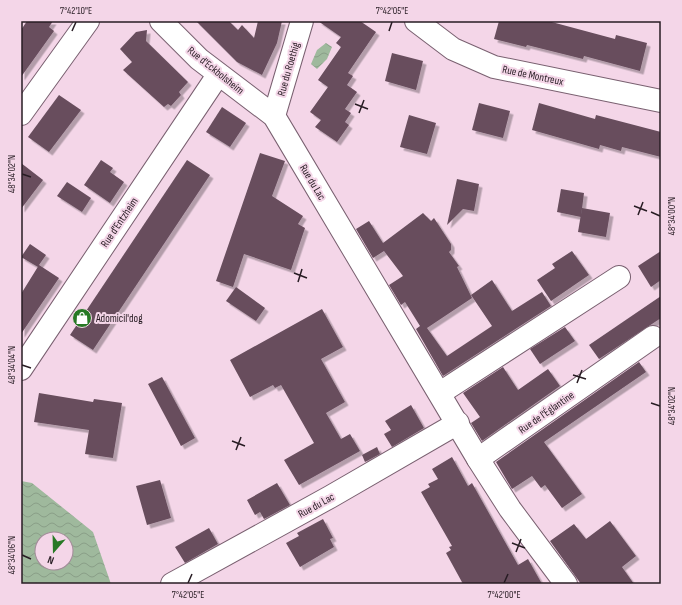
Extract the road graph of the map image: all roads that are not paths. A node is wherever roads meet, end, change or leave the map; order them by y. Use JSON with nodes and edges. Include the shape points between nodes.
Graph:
{"nodes":[{"id":1,"x":88,"y":21,"type":"edge"},
{"id":2,"x":161,"y":21,"type":"edge"},
{"id":3,"x":302,"y":21,"type":"edge"},
{"id":4,"x":416,"y":21,"type":"edge"},
{"id":5,"x":218,"y":75,"type":"junction"},
{"id":6,"x":661,"y":101,"type":"edge"},
{"id":7,"x":21,"y":114,"type":"edge"},
{"id":8,"x":274,"y":116,"type":"junction"},
{"id":9,"x":619,"y":277,"type":"dead end"},
{"id":10,"x":653,"y":337,"type":"dead end"},
{"id":11,"x":21,"y":369,"type":"edge"},
{"id":12,"x":440,"y":393,"type":"junction"},
{"id":13,"x":458,"y":423,"type":"junction"},
{"id":14,"x":478,"y":459,"type":"junction"},
{"id":15,"x":172,"y":584,"type":"edge"},
{"id":16,"x":566,"y":584,"type":"edge"}],
"edges":[{"from":1,"to":7,"type":"street"},
{"from":2,"to":5,"type":"street","name":"Rue d'Eckbolsheim"},
{"from":3,"to":8,"type":"street","name":"Rue du Roethig"},
{"from":4,"to":6,"type":"street","name":"Rue de Montreux","via":[[453,49],[494,67]]},
{"from":5,"to":8,"type":"street","name":"Rue d'Eckbolsheim"},
{"from":5,"to":11,"type":"street","name":"Rue d'Entzheim"},
{"from":8,"to":12,"type":"street","name":"Rue du Lac"},
{"from":9,"to":12,"type":"street"},
{"from":10,"to":14,"type":"street","name":"Rue de l'Églantine"},
{"from":12,"to":13,"type":"street","name":"Rue du Lac"},
{"from":13,"to":14,"type":"street","name":"Rue du Lac"},
{"from":13,"to":15,"type":"street","name":"Rue du Lac"},
{"from":14,"to":16,"type":"street","name":"Rue du Lac","via":[[510,509]]}]}
